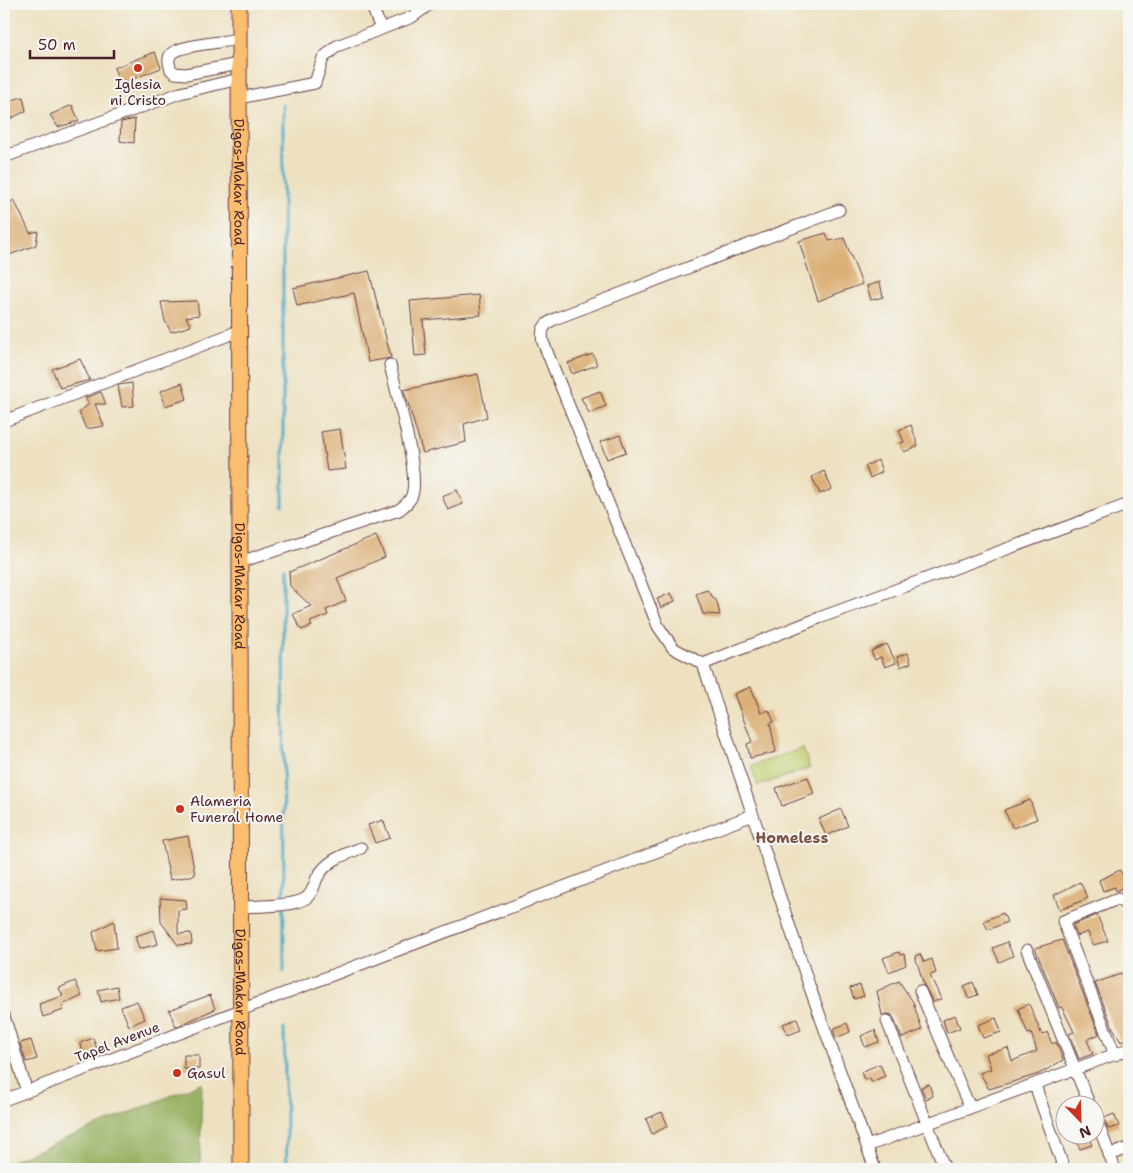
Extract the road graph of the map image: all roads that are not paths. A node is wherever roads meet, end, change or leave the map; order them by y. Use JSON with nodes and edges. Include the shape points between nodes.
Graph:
{"nodes":[{"id":1,"x":239,"y":4,"type":"edge"},
{"id":2,"x":371,"y":4,"type":"edge"},
{"id":3,"x":427,"y":4,"type":"edge"},
{"id":4,"x":380,"y":29,"type":"junction"},
{"id":5,"x":239,"y":40,"type":"junction"},
{"id":6,"x":239,"y":72,"type":"junction"},
{"id":7,"x":239,"y":98,"type":"junction"},
{"id":8,"x":4,"y":158,"type":"edge"},
{"id":9,"x":839,"y":210,"type":"dead end"},
{"id":10,"x":239,"y":332,"type":"junction"},
{"id":11,"x":390,"y":365,"type":"dead end"},
{"id":12,"x":4,"y":421,"type":"edge"},
{"id":13,"x":1129,"y":504,"type":"edge"},
{"id":14,"x":240,"y":562,"type":"junction"},
{"id":15,"x":703,"y":664,"type":"junction"},
{"id":16,"x":754,"y":815,"type":"junction"},
{"id":17,"x":361,"y":848,"type":"dead end"},
{"id":18,"x":241,"y":907,"type":"junction"},
{"id":19,"x":1129,"y":907,"type":"edge"},
{"id":20,"x":1027,"y":950,"type":"dead end"},
{"id":21,"x":920,"y":991,"type":"dead end"},
{"id":22,"x":241,"y":1011,"type":"junction"},
{"id":23,"x":4,"y":1016,"type":"edge"},
{"id":24,"x":887,"y":1021,"type":"dead end"},
{"id":25,"x":1129,"y":1049,"type":"edge"},
{"id":26,"x":1115,"y":1055,"type":"junction"},
{"id":27,"x":1076,"y":1070,"type":"junction"},
{"id":28,"x":1035,"y":1085,"type":"junction"},
{"id":29,"x":27,"y":1092,"type":"junction"},
{"id":30,"x":1086,"y":1096,"type":"edge"},
{"id":31,"x":4,"y":1100,"type":"edge"},
{"id":32,"x":970,"y":1108,"type":"junction"},
{"id":33,"x":927,"y":1123,"type":"junction"},
{"id":34,"x":867,"y":1146,"type":"junction"},
{"id":35,"x":1106,"y":1146,"type":"edge"},
{"id":36,"x":1129,"y":1148,"type":"edge"},
{"id":37,"x":1109,"y":1155,"type":"junction"},
{"id":38,"x":241,"y":1169,"type":"edge"},
{"id":39,"x":875,"y":1169,"type":"edge"},
{"id":40,"x":945,"y":1169,"type":"edge"},
{"id":41,"x":1064,"y":1169,"type":"edge"},
{"id":42,"x":1115,"y":1169,"type":"edge"}],
"edges":[{"from":1,"to":5,"type":"main road","name":"Digos-Makar Road"},
{"from":2,"to":4,"type":"street"},
{"from":3,"to":4,"type":"street","via":[[412,17]]},
{"from":4,"to":7,"type":"street","via":[[327,52],[316,84]]},
{"from":5,"to":6,"type":"main road","name":"Digos-Makar Road"},
{"from":5,"to":6,"type":"street","via":[[179,50],[169,60],[171,70],[180,74]]},
{"from":6,"to":7,"type":"main road","name":"Digos-Makar Road"},
{"from":6,"to":8,"type":"street"},
{"from":7,"to":10,"type":"main road","name":"Digos-Makar Road"},
{"from":9,"to":15,"type":"street","via":[[557,318],[542,330],[543,342],[658,626],[673,648]]},
{"from":10,"to":12,"type":"street"},
{"from":10,"to":14,"type":"main road","name":"Digos-Makar Road"},
{"from":11,"to":14,"type":"street","via":[[414,484],[407,503],[400,510]]},
{"from":13,"to":15,"type":"street"},
{"from":14,"to":18,"type":"main road","name":"Digos-Makar Road"},
{"from":15,"to":16,"type":"street"},
{"from":16,"to":22,"type":"street","name":"Tapel Avenue"},
{"from":16,"to":34,"type":"street","via":[[810,988]]},
{"from":17,"to":18,"type":"street","via":[[330,862],[306,898]]},
{"from":18,"to":22,"type":"main road","name":"Digos-Makar Road"},
{"from":19,"to":26,"type":"street","via":[[1118,899],[1063,921]]},
{"from":20,"to":27,"type":"street"},
{"from":21,"to":32,"type":"street"},
{"from":22,"to":29,"type":"street","name":"Tapel Avenue"},
{"from":22,"to":38,"type":"main road","name":"Digos-Makar Road"},
{"from":23,"to":29,"type":"street"},
{"from":24,"to":33,"type":"street"},
{"from":25,"to":26,"type":"street"},
{"from":26,"to":27,"type":"street"},
{"from":27,"to":28,"type":"street"},
{"from":27,"to":30,"type":"street"},
{"from":28,"to":32,"type":"street"},
{"from":28,"to":41,"type":"street"},
{"from":29,"to":31,"type":"street","name":"Tapel Avenue"},
{"from":32,"to":33,"type":"street"},
{"from":33,"to":34,"type":"street"},
{"from":33,"to":40,"type":"street"},
{"from":34,"to":39,"type":"street"},
{"from":35,"to":37,"type":"street"},
{"from":36,"to":37,"type":"street"},
{"from":37,"to":42,"type":"street"}]}
